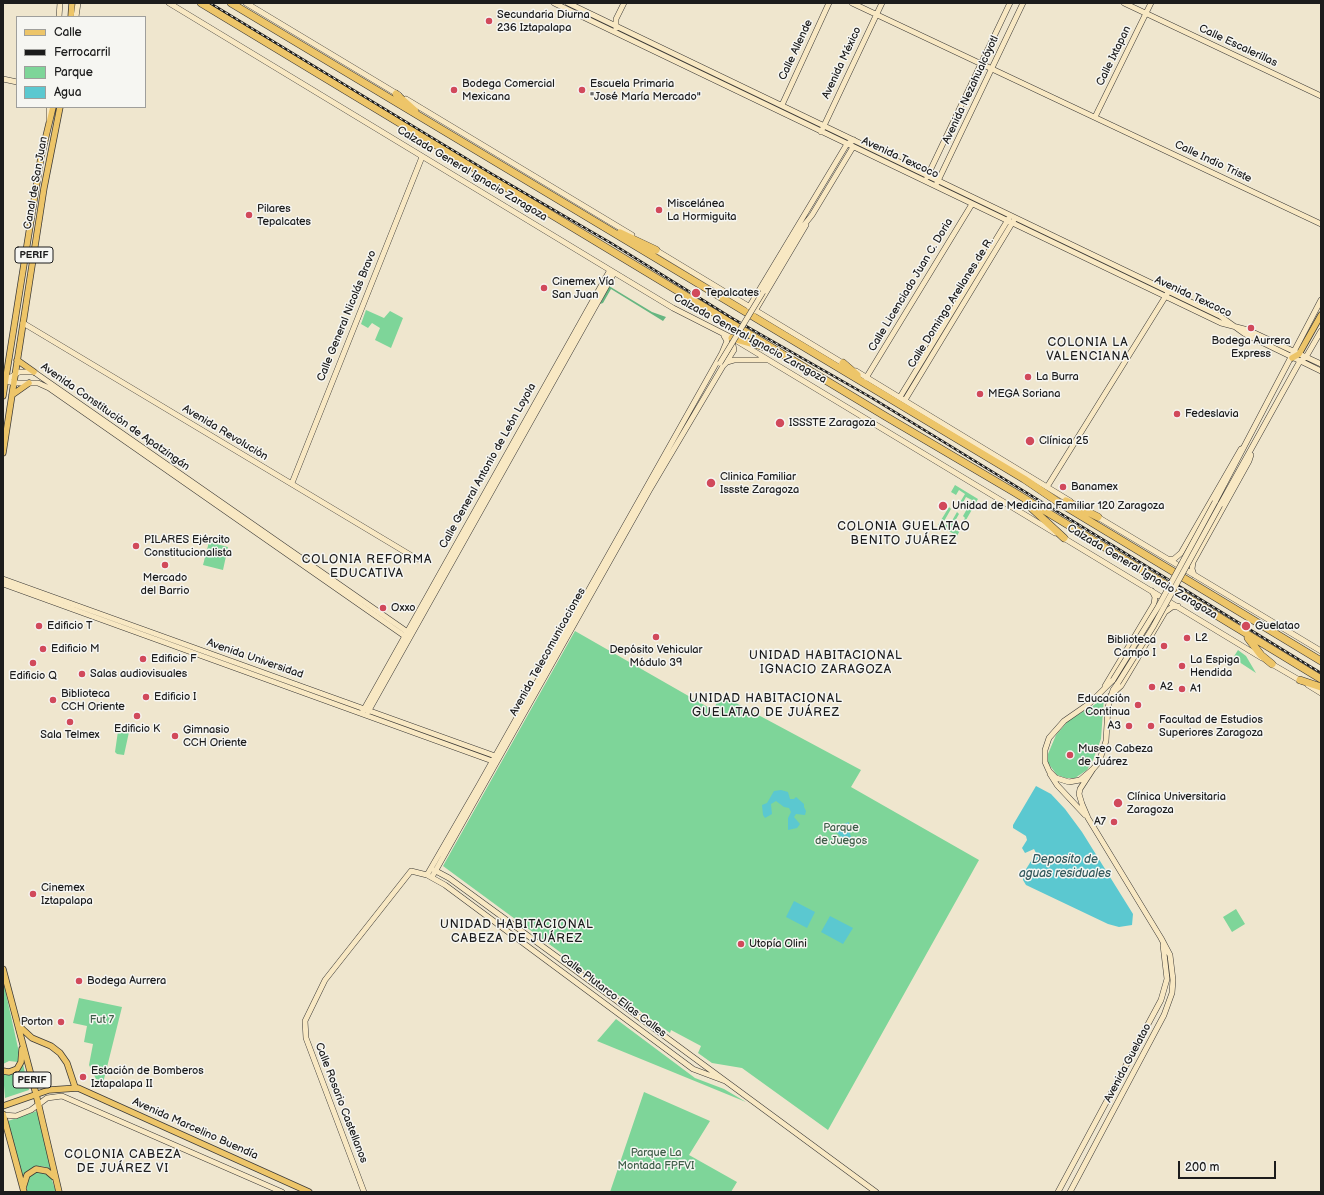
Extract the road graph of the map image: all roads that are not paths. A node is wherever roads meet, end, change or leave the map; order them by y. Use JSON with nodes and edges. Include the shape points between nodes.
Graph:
{"nodes":[{"id":1,"x":60,"y":3,"type":"edge"},
{"id":2,"x":72,"y":3,"type":"edge"},
{"id":3,"x":78,"y":3,"type":"edge"},
{"id":4,"x":169,"y":3,"type":"edge"},
{"id":5,"x":201,"y":3,"type":"edge"},
{"id":6,"x":230,"y":3,"type":"edge"},
{"id":7,"x":246,"y":3,"type":"edge"},
{"id":8,"x":554,"y":3,"type":"edge"},
{"id":9,"x":568,"y":3,"type":"edge"},
{"id":10,"x":624,"y":3,"type":"edge"},
{"id":11,"x":829,"y":3,"type":"edge"},
{"id":12,"x":852,"y":3,"type":"edge"},
{"id":13,"x":882,"y":3,"type":"edge"},
{"id":14,"x":1010,"y":3,"type":"edge"},
{"id":15,"x":1024,"y":3,"type":"edge"},
{"id":16,"x":1124,"y":3,"type":"edge"},
{"id":17,"x":1151,"y":3,"type":"edge"},
{"id":18,"x":1146,"y":13,"type":"junction"},
{"id":19,"x":876,"y":14,"type":"junction"},
{"id":20,"x":59,"y":16,"type":"edge"},
{"id":21,"x":71,"y":16,"type":"edge"},
{"id":22,"x":76,"y":16,"type":"edge"},
{"id":23,"x":596,"y":16,"type":"junction"},
{"id":24,"x":616,"y":19,"type":"junction"},
{"id":25,"x":593,"y":22,"type":"junction"},
{"id":26,"x":608,"y":22,"type":"junction"},
{"id":27,"x":599,"y":25,"type":"junction"},
{"id":28,"x":616,"y":26,"type":"junction"},
{"id":29,"x":616,"y":33,"type":"junction"},
{"id":30,"x":981,"y":64,"type":"junction"},
{"id":31,"x":992,"y":68,"type":"junction"},
{"id":32,"x":3,"y":79,"type":"edge"},
{"id":33,"x":16,"y":82,"type":"edge"},
{"id":34,"x":396,"y":94,"type":"junction"},
{"id":35,"x":1321,"y":96,"type":"edge"},
{"id":36,"x":782,"y":104,"type":"junction"},
{"id":37,"x":49,"y":108,"type":"edge"},
{"id":38,"x":53,"y":108,"type":"edge"},
{"id":39,"x":60,"y":108,"type":"edge"},
{"id":40,"x":1095,"y":117,"type":"junction"},
{"id":41,"x":48,"y":122,"type":"junction"},
{"id":42,"x":431,"y":124,"type":"junction"},
{"id":43,"x":824,"y":125,"type":"junction"},
{"id":44,"x":821,"y":132,"type":"junction"},
{"id":45,"x":854,"y":140,"type":"junction"},
{"id":46,"x":847,"y":144,"type":"junction"},
{"id":47,"x":853,"y":147,"type":"junction"},
{"id":48,"x":422,"y":157,"type":"junction"},
{"id":49,"x":920,"y":171,"type":"junction"},
{"id":50,"x":928,"y":175,"type":"junction"},
{"id":51,"x":917,"y":176,"type":"junction"},
{"id":52,"x":939,"y":180,"type":"junction"},
{"id":53,"x":926,"y":181,"type":"junction"},
{"id":54,"x":936,"y":186,"type":"junction"},
{"id":55,"x":953,"y":187,"type":"junction"},
{"id":56,"x":950,"y":193,"type":"junction"},
{"id":57,"x":972,"y":204,"type":"junction"},
{"id":58,"x":1013,"y":216,"type":"junction"},
{"id":59,"x":803,"y":218,"type":"junction"},
{"id":60,"x":808,"y":220,"type":"junction"},
{"id":61,"x":1010,"y":222,"type":"junction"},
{"id":62,"x":1321,"y":224,"type":"edge"},
{"id":63,"x":600,"y":226,"type":"junction"},
{"id":64,"x":800,"y":230,"type":"junction"},
{"id":65,"x":656,"y":250,"type":"junction"},
{"id":66,"x":612,"y":272,"type":"junction"},
{"id":67,"x":1167,"y":294,"type":"junction"},
{"id":68,"x":756,"y":296,"type":"junction"},
{"id":69,"x":762,"y":300,"type":"junction"},
{"id":70,"x":1321,"y":300,"type":"edge"},
{"id":71,"x":749,"y":307,"type":"junction"},
{"id":72,"x":755,"y":311,"type":"junction"},
{"id":73,"x":1321,"y":315,"type":"edge"},
{"id":74,"x":23,"y":323,"type":"junction"},
{"id":75,"x":1239,"y":328,"type":"junction"},
{"id":76,"x":1321,"y":331,"type":"edge"},
{"id":77,"x":722,"y":333,"type":"junction"},
{"id":78,"x":732,"y":338,"type":"junction"},
{"id":79,"x":725,"y":346,"type":"junction"},
{"id":80,"x":1293,"y":351,"type":"junction"},
{"id":81,"x":780,"y":352,"type":"junction"},
{"id":82,"x":1299,"y":354,"type":"junction"},
{"id":83,"x":1306,"y":357,"type":"junction"},
{"id":84,"x":1292,"y":358,"type":"junction"},
{"id":85,"x":17,"y":360,"type":"junction"},
{"id":86,"x":771,"y":361,"type":"junction"},
{"id":87,"x":1300,"y":361,"type":"junction"},
{"id":88,"x":723,"y":363,"type":"junction"},
{"id":89,"x":842,"y":363,"type":"junction"},
{"id":90,"x":1321,"y":364,"type":"edge"},
{"id":91,"x":1321,"y":371,"type":"edge"},
{"id":92,"x":34,"y":372,"type":"junction"},
{"id":93,"x":15,"y":374,"type":"junction"},
{"id":94,"x":866,"y":378,"type":"junction"},
{"id":95,"x":4,"y":380,"type":"edge"},
{"id":96,"x":14,"y":383,"type":"junction"},
{"id":97,"x":31,"y":383,"type":"junction"},
{"id":98,"x":907,"y":392,"type":"junction"},
{"id":99,"x":3,"y":396,"type":"edge"},
{"id":100,"x":12,"y":396,"type":"junction"},
{"id":101,"x":886,"y":397,"type":"junction"},
{"id":102,"x":900,"y":397,"type":"junction"},
{"id":103,"x":905,"y":400,"type":"junction"},
{"id":104,"x":679,"y":435,"type":"junction"},
{"id":105,"x":1243,"y":446,"type":"junction"},
{"id":106,"x":1252,"y":450,"type":"junction"},
{"id":107,"x":3,"y":453,"type":"edge"},
{"id":108,"x":1024,"y":479,"type":"junction"},
{"id":109,"x":292,"y":483,"type":"junction"},
{"id":110,"x":1047,"y":487,"type":"junction"},
{"id":111,"x":1014,"y":492,"type":"junction"},
{"id":112,"x":1218,"y":503,"type":"junction"},
{"id":113,"x":1098,"y":517,"type":"junction"},
{"id":114,"x":1064,"y":538,"type":"junction"},
{"id":115,"x":1181,"y":553,"type":"junction"},
{"id":116,"x":1165,"y":558,"type":"junction"},
{"id":117,"x":417,"y":559,"type":"dead end"},
{"id":118,"x":1194,"y":560,"type":"junction"},
{"id":119,"x":1194,"y":575,"type":"junction"},
{"id":120,"x":3,"y":579,"type":"edge"},
{"id":121,"x":3,"y":584,"type":"edge"},
{"id":122,"x":1152,"y":590,"type":"junction"},
{"id":123,"x":56,"y":601,"type":"junction"},
{"id":124,"x":1154,"y":604,"type":"junction"},
{"id":125,"x":1178,"y":606,"type":"junction"},
{"id":126,"x":1165,"y":612,"type":"junction"},
{"id":127,"x":1243,"y":632,"type":"junction"},
{"id":128,"x":408,"y":635,"type":"junction"},
{"id":129,"x":1321,"y":652,"type":"edge"},
{"id":130,"x":1321,"y":661,"type":"edge"},
{"id":131,"x":1272,"y":664,"type":"junction"},
{"id":132,"x":1321,"y":679,"type":"edge"},
{"id":133,"x":1300,"y":680,"type":"junction"},
{"id":134,"x":1115,"y":681,"type":"junction"},
{"id":135,"x":1321,"y":687,"type":"edge"},
{"id":136,"x":1103,"y":690,"type":"junction"},
{"id":137,"x":1321,"y":693,"type":"edge"},
{"id":138,"x":1111,"y":695,"type":"junction"},
{"id":139,"x":366,"y":712,"type":"junction"},
{"id":140,"x":497,"y":759,"type":"junction"},
{"id":141,"x":1093,"y":769,"type":"junction"},
{"id":142,"x":1049,"y":772,"type":"junction"},
{"id":143,"x":1088,"y":818,"type":"junction"},
{"id":144,"x":434,"y":870,"type":"junction"},
{"id":145,"x":430,"y":876,"type":"junction"},
{"id":146,"x":1161,"y":938,"type":"junction"},
{"id":147,"x":564,"y":962,"type":"junction"},
{"id":148,"x":560,"y":968,"type":"junction"},
{"id":149,"x":3,"y":969,"type":"edge"},
{"id":150,"x":306,"y":1021,"type":"joint"},
{"id":151,"x":19,"y":1029,"type":"junction"},
{"id":152,"x":3,"y":1071,"type":"edge"},
{"id":153,"x":725,"y":1082,"type":"junction"},
{"id":154,"x":75,"y":1087,"type":"junction"},
{"id":155,"x":36,"y":1094,"type":"junction"},
{"id":156,"x":39,"y":1103,"type":"junction"},
{"id":157,"x":3,"y":1106,"type":"edge"},
{"id":158,"x":3,"y":1114,"type":"edge"},
{"id":159,"x":56,"y":1179,"type":"junction"},
{"id":160,"x":23,"y":1190,"type":"edge"},
{"id":161,"x":59,"y":1192,"type":"edge"},
{"id":162,"x":282,"y":1192,"type":"edge"},
{"id":163,"x":309,"y":1192,"type":"edge"},
{"id":164,"x":364,"y":1192,"type":"edge"},
{"id":165,"x":876,"y":1192,"type":"edge"},
{"id":166,"x":1058,"y":1192,"type":"edge"},
{"id":167,"x":1070,"y":1192,"type":"edge"}],
"edges":[{"from":1,"to":20,"type":"street"},
{"from":2,"to":21,"type":"main road"},
{"from":3,"to":22,"type":"street"},
{"from":4,"to":48,"type":"street","name":"Calzada General Ignacio Zaragoza"},
{"from":5,"to":81,"type":"highway","name":"Calzada General Ignacio Zaragoza"},
{"from":6,"to":42,"type":"highway","name":"Calzada General Ignacio Zaragoza"},
{"from":7,"to":34,"type":"street"},
{"from":8,"to":25,"type":"street","name":"Avenida Texcoco"},
{"from":9,"to":23,"type":"street","name":"Avenida Texcoco"},
{"from":10,"to":24,"type":"street"},
{"from":11,"to":36,"type":"street","name":"Calle Allende"},
{"from":12,"to":19,"type":"street","name":"Calle Indio Triste"},
{"from":13,"to":19,"type":"street","name":"Avenida México"},
{"from":14,"to":30,"type":"street","name":"Avenida Nezahualcóyotl"},
{"from":15,"to":31,"type":"street","name":"Avenida Nezahualcóyotl"},
{"from":16,"to":18,"type":"street","name":"Calle Escalerillas"},
{"from":17,"to":18,"type":"street","name":"Calle Ixtapan"},
{"from":18,"to":35,"type":"street","name":"Calle Escalerillas"},
{"from":18,"to":40,"type":"street","name":"Calle Ixtapan"},
{"from":19,"to":30,"type":"street","name":"Calle Indio Triste"},
{"from":19,"to":43,"type":"street","name":"Avenida México"},
{"from":23,"to":25,"type":"street"},
{"from":23,"to":26,"type":"street","name":"Avenida Texcoco"},
{"from":24,"to":26,"type":"street"},
{"from":24,"to":28,"type":"street"},
{"from":25,"to":27,"type":"street","name":"Avenida Texcoco"},
{"from":26,"to":27,"type":"street"},
{"from":26,"to":28,"type":"street","name":"Avenida Texcoco"},
{"from":27,"to":29,"type":"street","name":"Avenida Texcoco"},
{"from":28,"to":29,"type":"street"},
{"from":28,"to":36,"type":"street","name":"Avenida Texcoco"},
{"from":29,"to":44,"type":"street","name":"Avenida Texcoco"},
{"from":30,"to":31,"type":"street","name":"Calle Indio Triste"},
{"from":30,"to":50,"type":"street","name":"Avenida Nezahualcóyotl"},
{"from":31,"to":40,"type":"street","name":"Calle Indio Triste"},
{"from":31,"to":52,"type":"street","name":"Avenida Nezahualcóyotl"},
{"from":32,"to":33,"type":"street"},
{"from":34,"to":42,"type":"highway"},
{"from":34,"to":65,"type":"street"},
{"from":36,"to":43,"type":"street","name":"Avenida Texcoco"},
{"from":37,"to":41,"type":"street","name":"Canal de San Juan"},
{"from":38,"to":41,"type":"main road","name":"Canal de San Juan","number":"PERIF"},
{"from":39,"to":74,"type":"main road","name":"Canal de San Juan","number":"PERIF","via":[[45,181]]},
{"from":40,"to":62,"type":"street","name":"Calle Indio Triste"},
{"from":41,"to":95,"type":"main road","name":"Canal de San Juan","number":"PERIF"},
{"from":42,"to":63,"type":"highway","name":"Calzada General Ignacio Zaragoza"},
{"from":43,"to":44,"type":"street","name":"Avenida México"},
{"from":43,"to":45,"type":"street","name":"Avenida Texcoco"},
{"from":44,"to":46,"type":"street","name":"Avenida Texcoco"},
{"from":45,"to":46,"type":"street"},
{"from":45,"to":49,"type":"street","name":"Avenida Texcoco"},
{"from":46,"to":47,"type":"street","name":"Avenida Texcoco"},
{"from":46,"to":59,"type":"street"},
{"from":47,"to":51,"type":"street","name":"Avenida Texcoco"},
{"from":47,"to":60,"type":"street"},
{"from":48,"to":66,"type":"street","name":"Calzada General Ignacio Zaragoza"},
{"from":48,"to":109,"type":"street","name":"Calle General Nicolás Bravo"},
{"from":49,"to":50,"type":"street","name":"Avenida Texcoco"},
{"from":49,"to":51,"type":"street"},
{"from":50,"to":52,"type":"street","name":"Avenida Texcoco"},
{"from":50,"to":53,"type":"street","name":"Avenida Nezahualcóyotl"},
{"from":51,"to":53,"type":"street","name":"Avenida Texcoco"},
{"from":52,"to":54,"type":"street","name":"Avenida Nezahualcóyotl"},
{"from":52,"to":55,"type":"street","name":"Avenida Texcoco"},
{"from":53,"to":54,"type":"street","name":"Avenida Texcoco"},
{"from":54,"to":56,"type":"street","name":"Avenida Texcoco"},
{"from":55,"to":56,"type":"street"},
{"from":55,"to":58,"type":"street","name":"Avenida Texcoco"},
{"from":56,"to":57,"type":"street","name":"Avenida Texcoco"},
{"from":57,"to":61,"type":"street","name":"Avenida Texcoco"},
{"from":57,"to":94,"type":"street","name":"Calle Licenciado Juan C. Doria"},
{"from":58,"to":61,"type":"street","name":"Calle Domingo Arellanes de R."},
{"from":58,"to":67,"type":"street","name":"Avenida Texcoco"},
{"from":59,"to":64,"type":"street"},
{"from":59,"to":68,"type":"street"},
{"from":60,"to":64,"type":"street"},
{"from":60,"to":69,"type":"street"},
{"from":61,"to":67,"type":"street","name":"Avenida Texcoco"},
{"from":61,"to":98,"type":"street","name":"Calle Domingo Arellanes de R."},
{"from":63,"to":65,"type":"highway"},
{"from":63,"to":101,"type":"highway","name":"Calzada General Ignacio Zaragoza"},
{"from":64,"to":88,"type":"street","name":"Avenida Telecomunicaciones","bridge":true},
{"from":65,"to":71,"type":"street"},
{"from":66,"to":77,"type":"street","name":"Calzada General Ignacio Zaragoza"},
{"from":66,"to":128,"type":"street","name":"Calle General Antonio de León Loyola"},
{"from":67,"to":75,"type":"street","name":"Avenida Texcoco","via":[[1221,323]]},
{"from":67,"to":110,"type":"street"},
{"from":68,"to":69,"type":"street","via":[[758,300]]},
{"from":68,"to":71,"type":"street"},
{"from":69,"to":72,"type":"street"},
{"from":70,"to":80,"type":"street"},
{"from":71,"to":72,"type":"street"},
{"from":72,"to":89,"type":"street"},
{"from":73,"to":82,"type":"main road"},
{"from":74,"to":85,"type":"main road","name":"Canal de San Juan","number":"PERIF"},
{"from":74,"to":109,"type":"street","name":"Avenida Revolución"},
{"from":75,"to":80,"type":"street","name":"Avenida Texcoco"},
{"from":75,"to":84,"type":"street","name":"Avenida Texcoco","via":[[1244,334]]},
{"from":76,"to":83,"type":"street"},
{"from":77,"to":78,"type":"street","name":"Calzada General Ignacio Zaragoza"},
{"from":77,"to":79,"type":"street","via":[[727,340]]},
{"from":78,"to":81,"type":"highway"},
{"from":78,"to":86,"type":"street","name":"Calzada General Ignacio Zaragoza"},
{"from":79,"to":88,"type":"street","via":[[731,344],[734,349],[733,354]]},
{"from":79,"to":104,"type":"street","name":"Avenida Telecomunicaciones"},
{"from":80,"to":82,"type":"street","name":"Avenida Texcoco"},
{"from":80,"to":84,"type":"street"},
{"from":81,"to":111,"type":"highway","name":"Calzada General Ignacio Zaragoza"},
{"from":82,"to":83,"type":"street","name":"Avenida Texcoco"},
{"from":82,"to":84,"type":"main road"},
{"from":82,"to":87,"type":"main road"},
{"from":83,"to":87,"type":"street"},
{"from":83,"to":90,"type":"street","name":"Avenida Texcoco"},
{"from":84,"to":87,"type":"street","name":"Avenida Texcoco"},
{"from":84,"to":105,"type":"street"},
{"from":85,"to":92,"type":"main road"},
{"from":85,"to":93,"type":"main road","name":"Canal de San Juan","number":"PERIF"},
{"from":86,"to":88,"type":"street","via":[[734,360]]},
{"from":86,"to":114,"type":"street","name":"Calzada General Ignacio Zaragoza"},
{"from":87,"to":91,"type":"street","name":"Avenida Texcoco"},
{"from":87,"to":106,"type":"street"},
{"from":88,"to":104,"type":"street","name":"Avenida Telecomunicaciones"},
{"from":88,"to":104,"type":"street","name":"Avenida Telecomunicaciones"},
{"from":89,"to":94,"type":"street"},
{"from":89,"to":101,"type":"highway"},
{"from":92,"to":93,"type":"street","name":"Avenida Constitución de Apatzingán","via":[[24,371]]},
{"from":92,"to":97,"type":"street","via":[[36,379]]},
{"from":92,"to":128,"type":"street","name":"Avenida Constitución de Apatzingán"},
{"from":93,"to":95,"type":"street","name":"Avenida Constitución de Apatzingán"},
{"from":93,"to":96,"type":"main road","name":"Canal de San Juan","number":"PERIF"},
{"from":94,"to":102,"type":"street"},
{"from":95,"to":96,"type":"street","name":"Avenida Constitución de Apatzingán"},
{"from":95,"to":99,"type":"main road","name":"Canal de San Juan","number":"PERIF"},
{"from":96,"to":97,"type":"street","name":"Avenida Constitución de Apatzingán"},
{"from":96,"to":100,"type":"main road","name":"Canal de San Juan","number":"PERIF"},
{"from":97,"to":100,"type":"main road"},
{"from":97,"to":128,"type":"street","name":"Avenida Constitución de Apatzingán","via":[[49,388]]},
{"from":98,"to":102,"type":"street","name":"Calle Domingo Arellanes de R."},
{"from":98,"to":103,"type":"street","name":"Calle Domingo Arellanes de R."},
{"from":100,"to":107,"type":"main road","name":"Canal de San Juan","number":"PERIF"},
{"from":101,"to":108,"type":"highway","name":"Calzada General Ignacio Zaragoza"},
{"from":102,"to":103,"type":"street"},
{"from":103,"to":110,"type":"street"},
{"from":104,"to":140,"type":"street","name":"Avenida Telecomunicaciones"},
{"from":105,"to":112,"type":"street"},
{"from":105,"to":115,"type":"street"},
{"from":106,"to":112,"type":"street"},
{"from":106,"to":118,"type":"street","via":[[1249,461]]},
{"from":108,"to":113,"type":"highway"},
{"from":108,"to":130,"type":"highway","name":"Calzada General Ignacio Zaragoza"},
{"from":109,"to":117,"type":"street","name":"Avenida Revolución"},
{"from":110,"to":113,"type":"street"},
{"from":111,"to":114,"type":"highway"},
{"from":111,"to":127,"type":"highway","name":"Calzada General Ignacio Zaragoza"},
{"from":112,"to":134,"type":"street","bridge":true,"via":[[1156,620]]},
{"from":113,"to":116,"type":"street"},
{"from":114,"to":122,"type":"street","name":"Calzada General Ignacio Zaragoza"},
{"from":115,"to":116,"type":"street","via":[[1174,558]]},
{"from":115,"to":118,"type":"street","via":[[1180,558],[1184,563]]},
{"from":116,"to":119,"type":"street"},
{"from":118,"to":119,"type":"street"},
{"from":119,"to":129,"type":"street"},
{"from":120,"to":123,"type":"street","name":"Avenida Universidad"},
{"from":121,"to":123,"type":"street","name":"Avenida Universidad"},
{"from":122,"to":124,"type":"street","via":[[1155,596]]},
{"from":122,"to":125,"type":"street","name":"Calzada General Ignacio Zaragoza"},
{"from":123,"to":139,"type":"street","name":"Avenida Universidad"},
{"from":124,"to":126,"type":"street","via":[[1164,603]]},
{"from":124,"to":136,"type":"street"},
{"from":125,"to":126,"type":"street"},
{"from":125,"to":131,"type":"street","name":"Calzada General Ignacio Zaragoza"},
{"from":126,"to":138,"type":"street","via":[[1121,686]]},
{"from":127,"to":131,"type":"highway"},
{"from":127,"to":132,"type":"highway","name":"Calzada General Ignacio Zaragoza"},
{"from":128,"to":139,"type":"street","name":"Calle General Antonio de León Loyola"},
{"from":131,"to":133,"type":"street","name":"Calzada General Ignacio Zaragoza"},
{"from":133,"to":135,"type":"highway"},
{"from":133,"to":137,"type":"street","name":"Calzada General Ignacio Zaragoza"},
{"from":134,"to":136,"type":"street"},
{"from":134,"to":138,"type":"street"},
{"from":136,"to":142,"type":"street","via":[[1090,703],[1064,721],[1052,734],[1044,756]]},
{"from":138,"to":141,"type":"street","name":"Avenida Guelatao","via":[[1106,741],[1100,759]]},
{"from":139,"to":140,"type":"street","name":"Avenida Universidad"},
{"from":140,"to":144,"type":"street","name":"Avenida Telecomunicaciones"},
{"from":141,"to":142,"type":"street","via":[[1072,782],[1059,780]]},
{"from":141,"to":143,"type":"street","name":"Avenida Guelatao","via":[[1080,794]]},
{"from":142,"to":143,"type":"street","name":"Avenida Guelatao","via":[[1057,785]]},
{"from":143,"to":146,"type":"street","name":"Avenida Guelatao"},
{"from":144,"to":145,"type":"street","name":"Avenida Telecomunicaciones"},
{"from":144,"to":147,"type":"street","name":"Calle Plutarco Elías Calles"},
{"from":145,"to":148,"type":"street","name":"Calle Plutarco Elías Calles"},
{"from":145,"to":150,"type":"street","name":"Calle Plutarco Elías Calles","via":[[411,871],[326,980]]},
{"from":146,"to":166,"type":"street","name":"Avenida Guelatao","via":[[1167,980],[1161,1000]]},
{"from":146,"to":167,"type":"street","name":"Avenida Guelatao","via":[[1173,967],[1169,1004]]},
{"from":147,"to":148,"type":"street"},
{"from":147,"to":153,"type":"street","name":"Calle Plutarco Elías Calles"},
{"from":148,"to":153,"type":"street","name":"Calle Plutarco Elías Calles","via":[[693,1069]]},
{"from":149,"to":151,"type":"main road","number":"PERIF"},
{"from":150,"to":164,"type":"street","name":"Calle Rosario Castellanos","via":[[306,1038]]},
{"from":151,"to":152,"type":"main road","via":[[21,1062],[13,1071]]},
{"from":151,"to":154,"type":"main road","via":[[60,1053]]},
{"from":151,"to":155,"type":"main road","number":"PERIF"},
{"from":153,"to":165,"type":"street","name":"Calle Plutarco Elías Calles"},
{"from":154,"to":155,"type":"main road","name":"Avenida Marcelino Buendía"},
{"from":154,"to":163,"type":"main road","name":"Avenida Marcelino Buendía"},
{"from":155,"to":156,"type":"main road","number":"PERIF"},
{"from":155,"to":157,"type":"main road","name":"Avenida Marcelino Buendía"},
{"from":156,"to":158,"type":"street","name":"Avenida Marcelino Buendía","via":[[16,1116]]},
{"from":156,"to":159,"type":"main road","number":"PERIF"},
{"from":156,"to":162,"type":"street","name":"Avenida Marcelino Buendía","via":[[57,1095],[69,1098]]},
{"from":158,"to":160,"type":"main road"},
{"from":159,"to":160,"type":"main road","via":[[47,1171],[36,1169],[27,1176]]},
{"from":159,"to":161,"type":"main road","number":"PERIF"}]}
